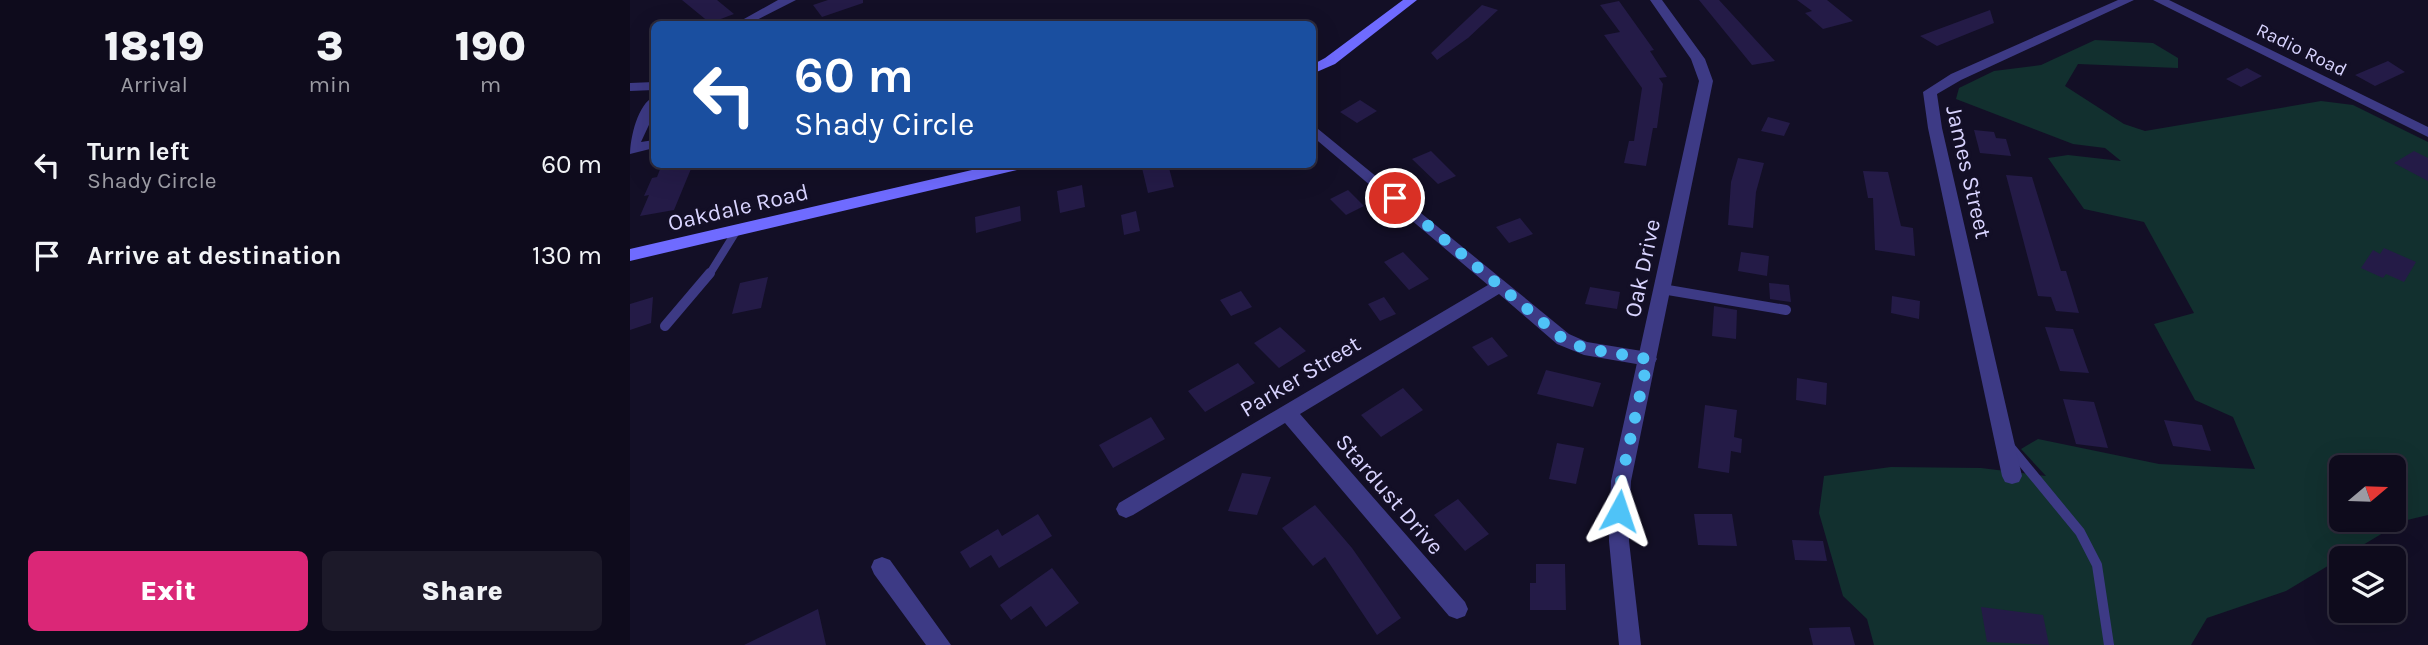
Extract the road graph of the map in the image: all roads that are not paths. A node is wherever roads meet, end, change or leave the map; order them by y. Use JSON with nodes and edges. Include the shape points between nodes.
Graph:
{"nodes":[{"id":1,"x":790,"y":0,"type":"edge"},
{"id":2,"x":1411,"y":0,"type":"edge"},
{"id":3,"x":1656,"y":0,"type":"edge"},
{"id":4,"x":2128,"y":0,"type":"edge"},
{"id":5,"x":2159,"y":0,"type":"edge"},
{"id":6,"x":766,"y":3,"type":"edge"},
{"id":7,"x":745,"y":21,"type":"edge"},
{"id":8,"x":1316,"y":68,"type":"edge"},
{"id":9,"x":651,"y":86,"type":"edge"},
{"id":10,"x":630,"y":87,"type":"edge"},
{"id":11,"x":651,"y":107,"type":"edge"},
{"id":12,"x":1316,"y":131,"type":"edge"},
{"id":13,"x":2428,"y":133,"type":"edge"},
{"id":14,"x":651,"y":145,"type":"edge"},
{"id":15,"x":630,"y":149,"type":"edge"},
{"id":16,"x":1004,"y":168,"type":"edge"},
{"id":17,"x":737,"y":230,"type":"junction"},
{"id":18,"x":630,"y":255,"type":"edge"},
{"id":19,"x":1499,"y":286,"type":"junction"},
{"id":20,"x":1662,"y":289,"type":"junction"},
{"id":21,"x":1786,"y":310,"type":"dead end"},
{"id":22,"x":665,"y":326,"type":"dead end"},
{"id":23,"x":1648,"y":359,"type":"junction"},
{"id":24,"x":1287,"y":412,"type":"junction"},
{"id":25,"x":2005,"y":442,"type":"junction"},
{"id":26,"x":2012,"y":476,"type":"dead end"},
{"id":27,"x":1126,"y":509,"type":"dead end"},
{"id":28,"x":882,"y":567,"type":"dead end"},
{"id":29,"x":1457,"y":609,"type":"dead end"},
{"id":30,"x":940,"y":645,"type":"edge"},
{"id":31,"x":1630,"y":645,"type":"edge"},
{"id":32,"x":2109,"y":645,"type":"edge"}],
"edges":[{"from":1,"to":6,"type":"street"},
{"from":2,"to":8,"type":"main road"},
{"from":3,"to":20,"type":"street","name":"Oak Drive","via":[[1698,59],[1706,82]]},
{"from":4,"to":25,"type":"street","name":"James Street","via":[[1930,92]]},
{"from":5,"to":13,"type":"street","name":"Radio Road"},
{"from":6,"to":7,"type":"street"},
{"from":9,"to":10,"type":"street"},
{"from":11,"to":15,"type":"street"},
{"from":12,"to":19,"type":"street"},
{"from":14,"to":15,"type":"street"},
{"from":16,"to":17,"type":"main road","name":"Oakdale Road"},
{"from":17,"to":18,"type":"main road","name":"Oakdale Road"},
{"from":17,"to":22,"type":"lane","via":[[723,256]]},
{"from":19,"to":23,"type":"street","via":[[1576,346]]},
{"from":19,"to":24,"type":"street","name":"Parker Street"},
{"from":20,"to":21,"type":"lane"},
{"from":20,"to":23,"type":"street","name":"Oak Drive"},
{"from":23,"to":31,"type":"street","name":"Oak Drive","via":[[1621,481],[1619,511]]},
{"from":24,"to":27,"type":"street","name":"Parker Street"},
{"from":24,"to":29,"type":"street","name":"Stardust Drive"},
{"from":25,"to":26,"type":"street","name":"James Street"},
{"from":25,"to":32,"type":"lane","via":[[2086,543],[2097,565]]},
{"from":28,"to":30,"type":"street"}]}
